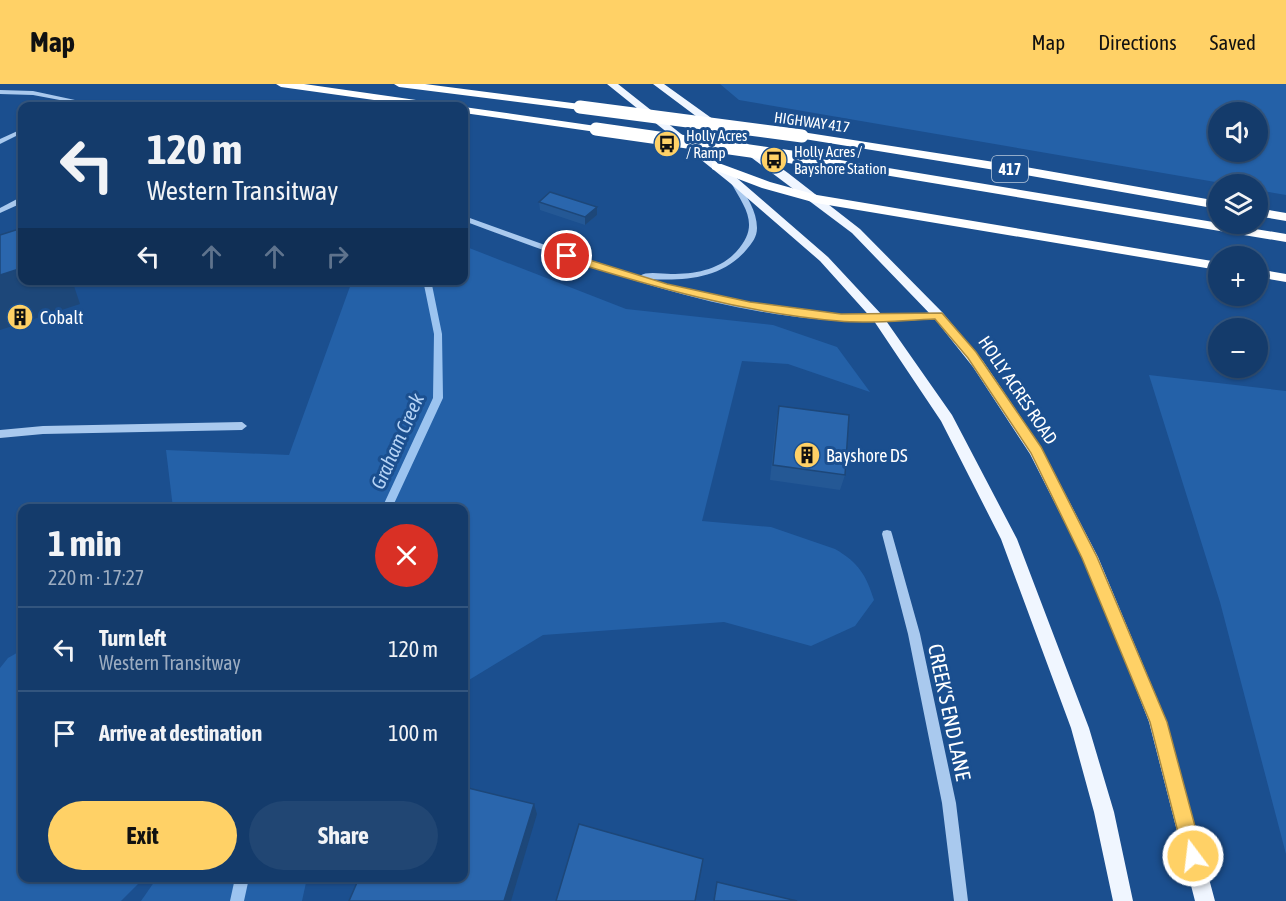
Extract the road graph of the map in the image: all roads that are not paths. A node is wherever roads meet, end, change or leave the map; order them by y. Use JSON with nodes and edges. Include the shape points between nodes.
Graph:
{"nodes":[{"id":1,"x":281,"y":84,"type":"edge"},
{"id":2,"x":399,"y":84,"type":"edge"},
{"id":3,"x":612,"y":84,"type":"edge"},
{"id":4,"x":658,"y":84,"type":"edge"},
{"id":5,"x":0,"y":92,"type":"edge"},
{"id":6,"x":77,"y":101,"type":"joint"},
{"id":7,"x":82,"y":102,"type":"edge"},
{"id":8,"x":409,"y":102,"type":"edge"},
{"id":9,"x":468,"y":111,"type":"edge"},
{"id":10,"x":18,"y":133,"type":"edge"},
{"id":11,"x":0,"y":142,"type":"edge"},
{"id":12,"x":716,"y":166,"type":"junction"},
{"id":13,"x":734,"y":181,"type":"junction"},
{"id":14,"x":816,"y":199,"type":"junction"},
{"id":15,"x":18,"y":202,"type":"edge"},
{"id":16,"x":1208,"y":203,"type":"edge"},
{"id":17,"x":0,"y":211,"type":"edge"},
{"id":18,"x":1268,"y":214,"type":"edge"},
{"id":19,"x":1286,"y":217,"type":"edge"},
{"id":20,"x":468,"y":220,"type":"edge"},
{"id":21,"x":1286,"y":238,"type":"edge"},
{"id":22,"x":1208,"y":264,"type":"edge"},
{"id":23,"x":1268,"y":275,"type":"edge"},
{"id":24,"x":625,"y":276,"type":"junction"},
{"id":25,"x":1286,"y":278,"type":"edge"},
{"id":26,"x":938,"y":315,"type":"junction"},
{"id":27,"x":878,"y":318,"type":"junction"},
{"id":28,"x":242,"y":426,"type":"dead end"},
{"id":29,"x":0,"y":434,"type":"edge"},
{"id":30,"x":886,"y":534,"type":"dead end"},
{"id":31,"x":961,"y":901,"type":"edge"},
{"id":32,"x":1123,"y":901,"type":"edge"},
{"id":33,"x":1205,"y":901,"type":"edge"}],
"edges":[{"from":1,"to":8,"type":"highway"},
{"from":2,"to":16,"type":"highway","name":"HIGHWAY 417","number":"417","bridge":true,"via":[[802,136]]},
{"from":3,"to":12,"type":"main road"},
{"from":4,"to":14,"type":"main road","name":"HOLLY ACRES ROAD"},
{"from":5,"to":6,"type":"street"},
{"from":6,"to":7,"type":"street"},
{"from":9,"to":21,"type":"highway","bridge":true,"via":[[834,163]]},
{"from":10,"to":11,"type":"street"},
{"from":12,"to":13,"type":"main road"},
{"from":12,"to":14,"type":"highway"},
{"from":13,"to":24,"type":"street","via":[[751,214],[753,231],[731,261],[698,276]]},
{"from":13,"to":27,"type":"main road","via":[[824,259]]},
{"from":14,"to":22,"type":"highway"},
{"from":14,"to":26,"type":"main road","name":"HOLLY ACRES ROAD","via":[[856,231]]},
{"from":15,"to":17,"type":"street"},
{"from":18,"to":19,"type":"highway"},
{"from":20,"to":24,"type":"street"},
{"from":23,"to":25,"type":"highway"},
{"from":24,"to":27,"type":"street","via":[[750,305],[841,318]]},
{"from":26,"to":27,"type":"street"},
{"from":26,"to":33,"type":"main road","name":"HOLLY ACRES ROAD","via":[[972,355],[1036,451],[1090,557],[1158,722]]},
{"from":27,"to":32,"type":"main road","via":[[947,419],[1009,539],[1080,728],[1104,812]]},
{"from":28,"to":29,"type":"street"},
{"from":30,"to":31,"type":"street","name":"CREEK'S END LANE","via":[[914,634],[947,792]]}]}
